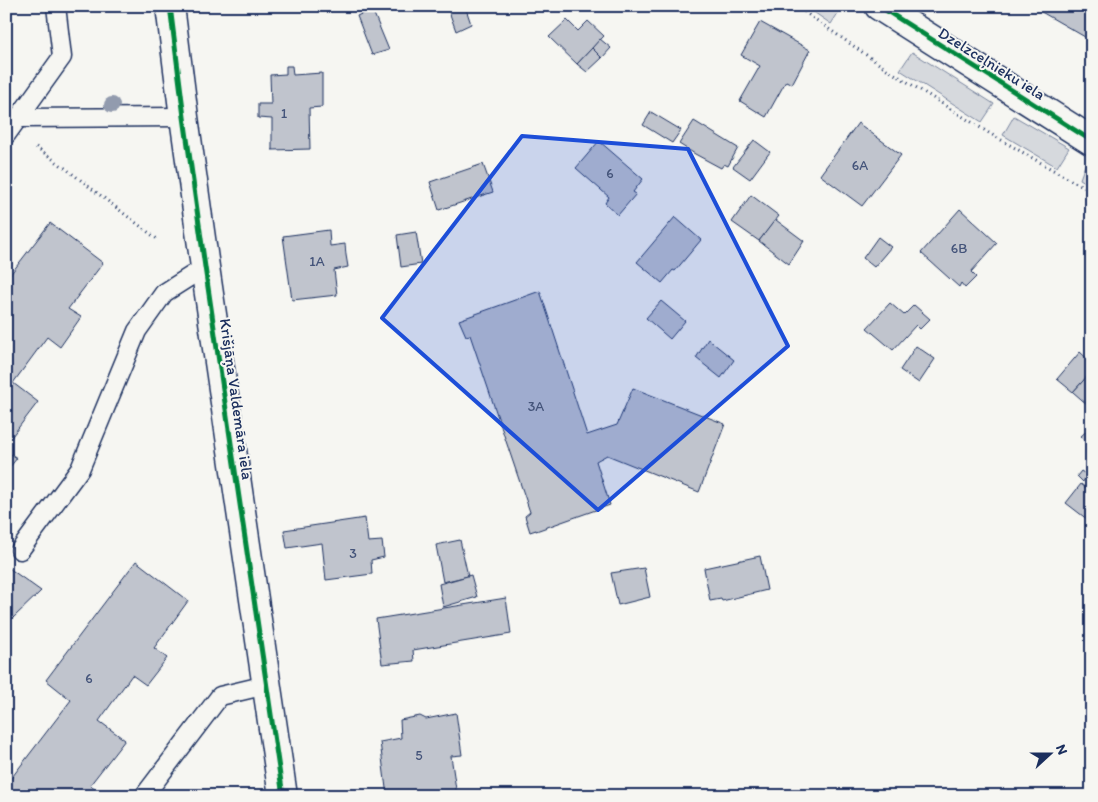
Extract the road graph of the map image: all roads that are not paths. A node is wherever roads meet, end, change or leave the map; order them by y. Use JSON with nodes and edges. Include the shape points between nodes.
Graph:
{"nodes":[{"id":1,"x":56,"y":6,"type":"edge"},
{"id":2,"x":170,"y":6,"type":"edge"},
{"id":3,"x":879,"y":6,"type":"edge"},
{"id":4,"x":184,"y":117,"type":"junction"},
{"id":5,"x":18,"y":118,"type":"junction"},
{"id":6,"x":6,"y":135,"type":"edge"},
{"id":7,"x":1092,"y":141,"type":"edge"},
{"id":8,"x":205,"y":266,"type":"junction"},
{"id":9,"x":20,"y":550,"type":"dead end"},
{"id":10,"x":266,"y":685,"type":"junction"},
{"id":11,"x":144,"y":796,"type":"edge"},
{"id":12,"x":283,"y":796,"type":"edge"}],
"edges":[{"from":1,"to":5,"type":"lane","via":[[62,57]]},
{"from":2,"to":4,"type":"street","name":"Krišjāņa Valdemāra iela"},
{"from":3,"to":7,"type":"street","name":"Dzelzceļnieku iela"},
{"from":4,"to":5,"type":"lane"},
{"from":4,"to":8,"type":"street","name":"Krišjāņa Valdemāra iela"},
{"from":5,"to":6,"type":"lane"},
{"from":8,"to":9,"type":"lane","via":[[164,293],[137,330],[80,469]]},
{"from":8,"to":10,"type":"street","name":"Krišjāņa Valdemāra iela"},
{"from":10,"to":11,"type":"lane","via":[[220,696]]},
{"from":10,"to":12,"type":"street","name":"Krišjāņa Valdemāra iela"}]}
